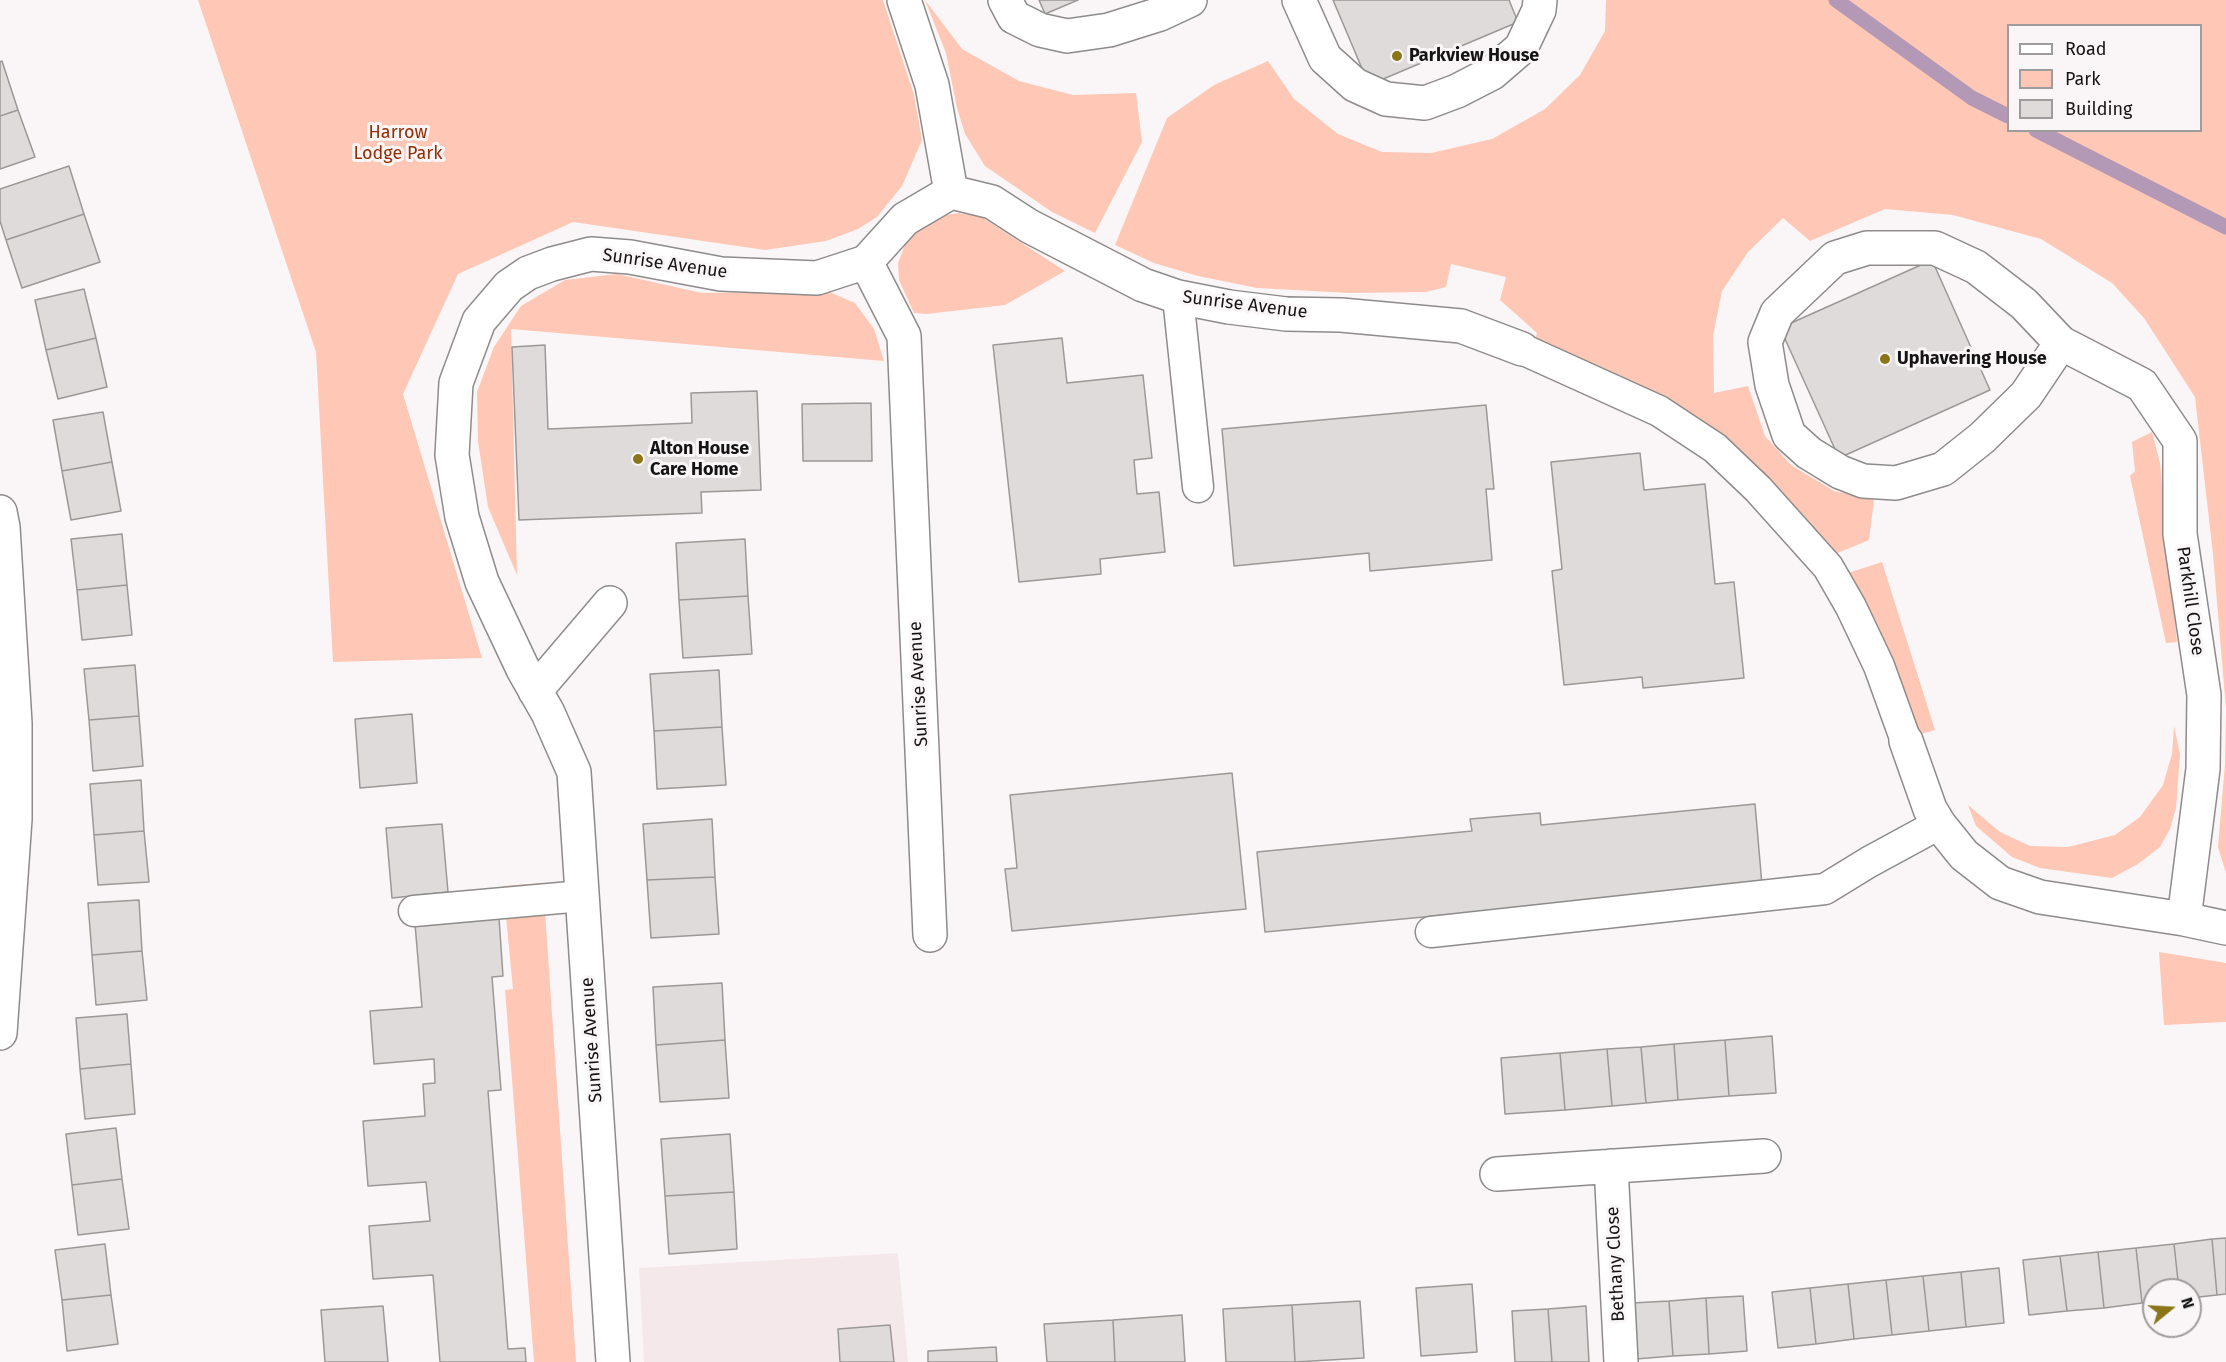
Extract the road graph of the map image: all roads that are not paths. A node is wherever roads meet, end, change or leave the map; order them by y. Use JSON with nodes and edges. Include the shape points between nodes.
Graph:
{"nodes":[{"id":1,"x":904,"y":0,"type":"edge"},
{"id":2,"x":1005,"y":0,"type":"edge"},
{"id":3,"x":1190,"y":0,"type":"edge"},
{"id":4,"x":1299,"y":0,"type":"edge"},
{"id":5,"x":1540,"y":0,"type":"edge"},
{"id":6,"x":951,"y":192,"type":"junction"},
{"id":7,"x":866,"y":262,"type":"junction"},
{"id":8,"x":1178,"y":297,"type":"junction"},
{"id":9,"x":2061,"y":343,"type":"junction"},
{"id":10,"x":1522,"y":349,"type":"joint"},
{"id":11,"x":1198,"y":487,"type":"dead end"},
{"id":12,"x":0,"y":512,"type":"edge"},
{"id":13,"x":610,"y":603,"type":"dead end"},
{"id":14,"x":536,"y":691,"type":"junction"},
{"id":15,"x":1906,"y":741,"type":"joint"},
{"id":16,"x":1939,"y":824,"type":"junction"},
{"id":17,"x":582,"y":896,"type":"junction"},
{"id":18,"x":414,"y":911,"type":"dead end"},
{"id":19,"x":4,"y":913,"type":"edge"},
{"id":20,"x":2184,"y":919,"type":"junction"},
{"id":21,"x":2226,"y":928,"type":"edge"},
{"id":22,"x":1431,"y":932,"type":"dead end"},
{"id":23,"x":930,"y":936,"type":"dead end"},
{"id":24,"x":0,"y":1033,"type":"edge"},
{"id":25,"x":1764,"y":1156,"type":"dead end"},
{"id":26,"x":1611,"y":1166,"type":"junction"},
{"id":27,"x":1497,"y":1174,"type":"dead end"},
{"id":28,"x":613,"y":1362,"type":"edge"},
{"id":29,"x":1622,"y":1362,"type":"edge"}],
"edges":[{"from":1,"to":6,"type":"street","via":[[932,85]]},
{"from":2,"to":3,"type":"street","via":[[1014,17],[1040,30],[1067,36],[1109,30]]},
{"from":4,"to":5,"type":"street","via":[[1325,58],[1354,85],[1386,99],[1425,103],[1492,73],[1521,48]]},
{"from":6,"to":7,"type":"street","name":"Sunrise Avenue","via":[[905,219]]},
{"from":6,"to":8,"type":"street","name":"Sunrise Avenue","via":[[992,202],[1029,226],[1143,285]]},
{"from":7,"to":14,"type":"street","name":"Sunrise Avenue","via":[[817,278],[799,278],[721,274],[591,254],[528,273],[509,286],[479,321],[456,383],[453,455],[462,517],[482,582]]},
{"from":7,"to":23,"type":"street","name":"Sunrise Avenue","via":[[904,336]]},
{"from":8,"to":10,"type":"street","name":"Sunrise Avenue","via":[[1286,314],[1461,326]]},
{"from":8,"to":11,"type":"lane"},
{"from":9,"to":9,"type":"street","name":"Parkhill Close","via":[[2024,304],[1976,267],[1935,248],[1867,248],[1835,258],[1777,313],[1765,342],[1772,385],[1789,435],[1840,472],[1863,481],[1896,483],[1943,469],[1982,438],[2026,395]]},
{"from":9,"to":20,"type":"street","name":"Parkhill Close","via":[[2142,385],[2180,441],[2180,534],[2204,695],[2203,769]]},
{"from":10,"to":15,"type":"lane","via":[[1659,411],[1715,448],[1758,489],[1828,567],[1879,666]]},
{"from":12,"to":19,"type":"street","via":[[15,723],[15,819]]},
{"from":13,"to":14,"type":"street"},
{"from":14,"to":17,"type":"street","name":"Sunrise Avenue","via":[[574,772]]},
{"from":15,"to":16,"type":"street","via":[[1929,808]]},
{"from":16,"to":20,"type":"street","via":[[1964,855],[2000,883],[2040,897]]},
{"from":16,"to":22,"type":"lane","via":[[1825,889]]},
{"from":17,"to":18,"type":"lane"},
{"from":17,"to":28,"type":"street","name":"Sunrise Avenue"},
{"from":19,"to":24,"type":"street"},
{"from":20,"to":21,"type":"street"},
{"from":25,"to":26,"type":"street"},
{"from":26,"to":27,"type":"street"},
{"from":26,"to":29,"type":"street","name":"Bethany Close"}]}
